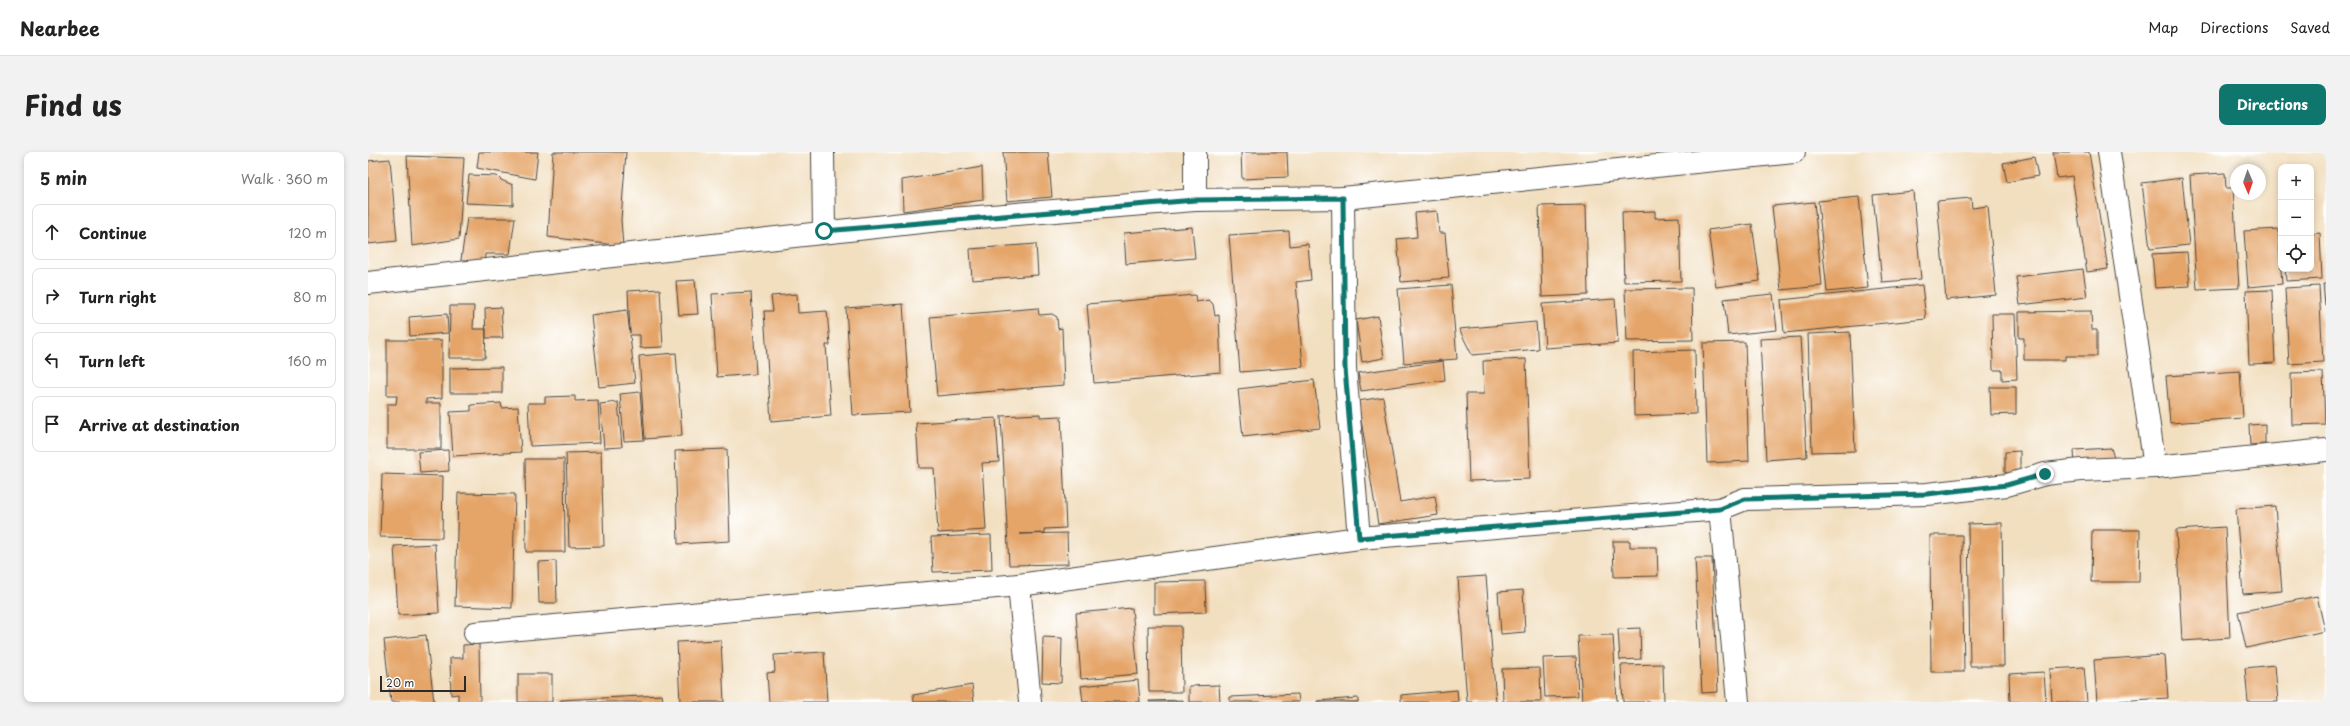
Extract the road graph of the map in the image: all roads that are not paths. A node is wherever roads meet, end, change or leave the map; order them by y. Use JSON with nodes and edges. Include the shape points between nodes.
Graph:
{"nodes":[{"id":1,"x":823,"y":152,"type":"edge"},
{"id":2,"x":1195,"y":152,"type":"edge"},
{"id":3,"x":1794,"y":152,"type":"edge"},
{"id":4,"x":2109,"y":152,"type":"edge"},
{"id":5,"x":1343,"y":198,"type":"junction"},
{"id":6,"x":1195,"y":200,"type":"junction"},
{"id":7,"x":824,"y":231,"type":"junction"},
{"id":8,"x":368,"y":283,"type":"edge"},
{"id":9,"x":2326,"y":450,"type":"edge"},
{"id":10,"x":2155,"y":467,"type":"junction"},
{"id":11,"x":1720,"y":509,"type":"junction"},
{"id":12,"x":1359,"y":538,"type":"junction"},
{"id":13,"x":1019,"y":585,"type":"junction"},
{"id":14,"x":476,"y":633,"type":"dead end"},
{"id":15,"x":1030,"y":702,"type":"edge"},
{"id":16,"x":1738,"y":702,"type":"edge"}],
"edges":[{"from":1,"to":7,"type":"street"},
{"from":2,"to":6,"type":"street"},
{"from":3,"to":5,"type":"street"},
{"from":4,"to":10,"type":"street"},
{"from":5,"to":6,"type":"street"},
{"from":5,"to":12,"type":"street","via":[[1345,368]]},
{"from":6,"to":7,"type":"street"},
{"from":7,"to":8,"type":"street"},
{"from":9,"to":10,"type":"street"},
{"from":10,"to":11,"type":"street","via":[[2045,474],[2007,485],[1927,494],[1745,499]]},
{"from":11,"to":12,"type":"street"},
{"from":11,"to":16,"type":"street"},
{"from":12,"to":13,"type":"street"},
{"from":13,"to":14,"type":"street"},
{"from":13,"to":15,"type":"street"}]}
